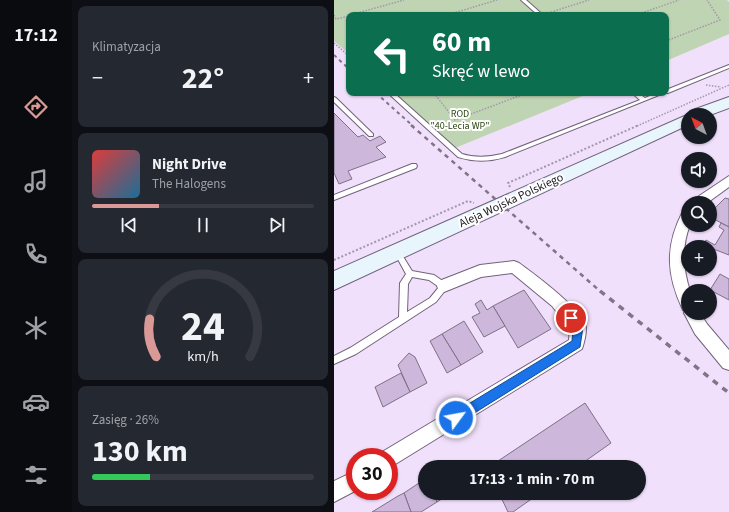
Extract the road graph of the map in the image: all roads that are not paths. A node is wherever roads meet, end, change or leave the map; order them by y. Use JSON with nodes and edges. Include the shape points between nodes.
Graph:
{"nodes":[{"id":1,"x":523,"y":0,"type":"edge"},
{"id":2,"x":538,"y":12,"type":"edge"},
{"id":3,"x":729,"y":66,"type":"edge"},
{"id":4,"x":669,"y":91,"type":"edge"},
{"id":5,"x":726,"y":95,"type":"edge"},
{"id":6,"x":394,"y":96,"type":"edge"},
{"id":7,"x":639,"y":96,"type":"edge"},
{"id":8,"x":654,"y":96,"type":"edge"},
{"id":9,"x":334,"y":99,"type":"edge"},
{"id":10,"x":644,"y":100,"type":"junction"},
{"id":11,"x":706,"y":108,"type":"edge"},
{"id":12,"x":681,"y":121,"type":"edge"},
{"id":13,"x":371,"y":135,"type":"dead end"},
{"id":14,"x":414,"y":166,"type":"dead end"},
{"id":15,"x":729,"y":181,"type":"edge"},
{"id":16,"x":708,"y":196,"type":"edge"},
{"id":17,"x":334,"y":198,"type":"edge"},
{"id":18,"x":681,"y":231,"type":"edge"},
{"id":19,"x":397,"y":252,"type":"junction"},
{"id":20,"x":410,"y":274,"type":"junction"},
{"id":21,"x":334,"y":281,"type":"edge"},
{"id":22,"x":444,"y":286,"type":"junction"},
{"id":23,"x":681,"y":286,"type":"edge"},
{"id":24,"x":403,"y":319,"type":"junction"},
{"id":25,"x":696,"y":320,"type":"edge"},
{"id":26,"x":334,"y":360,"type":"edge"},
{"id":27,"x":729,"y":362,"type":"edge"},
{"id":28,"x":398,"y":453,"type":"edge"},
{"id":29,"x":346,"y":485,"type":"edge"},
{"id":30,"x":334,"y":492,"type":"edge"}],
"edges":[{"from":1,"to":2,"type":"lane"},
{"from":3,"to":4,"type":"lane"},
{"from":5,"to":11,"type":"main road"},
{"from":6,"to":10,"type":"lane","via":[[460,156],[485,159],[503,156]]},
{"from":7,"to":10,"type":"lane"},
{"from":8,"to":10,"type":"lane"},
{"from":9,"to":13,"type":"lane"},
{"from":12,"to":19,"type":"main road","name":"Aleja Wojska Polskiego"},
{"from":14,"to":17,"type":"lane"},
{"from":15,"to":16,"type":"street"},
{"from":18,"to":23,"type":"street","via":[[676,253],[676,272]]},
{"from":19,"to":20,"type":"lane"},
{"from":19,"to":21,"type":"main road","name":"Aleja Wojska Polskiego"},
{"from":20,"to":22,"type":"lane","via":[[430,277]]},
{"from":20,"to":24,"type":"lane","via":[[404,284]]},
{"from":22,"to":24,"type":"lane","via":[[433,300]]},
{"from":22,"to":28,"type":"street","via":[[480,271],[514,267],[557,301],[578,327],[576,344]]},
{"from":24,"to":26,"type":"lane"},
{"from":25,"to":27,"type":"street"},
{"from":29,"to":30,"type":"street"}]}
